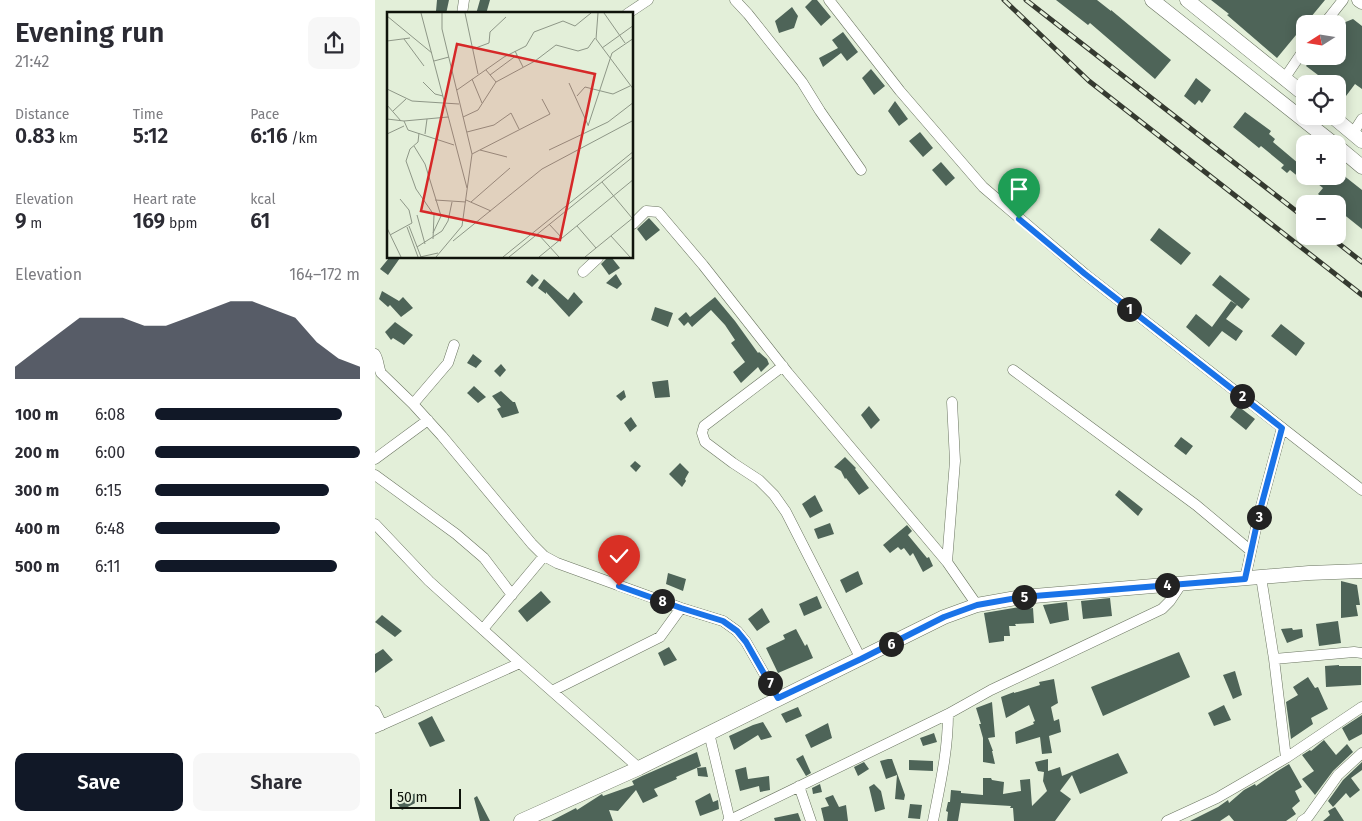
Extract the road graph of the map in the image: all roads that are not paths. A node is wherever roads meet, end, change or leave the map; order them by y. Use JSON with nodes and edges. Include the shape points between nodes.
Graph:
{"nodes":[{"id":1,"x":648,"y":0,"type":"edge"},
{"id":2,"x":735,"y":0,"type":"edge"},
{"id":3,"x":829,"y":0,"type":"edge"},
{"id":4,"x":1152,"y":0,"type":"edge"},
{"id":5,"x":1187,"y":0,"type":"edge"},
{"id":6,"x":1343,"y":0,"type":"edge"},
{"id":7,"x":630,"y":12,"type":"edge"},
{"id":8,"x":1331,"y":15,"type":"edge"},
{"id":9,"x":1208,"y":17,"type":"junction"},
{"id":10,"x":1195,"y":34,"type":"junction"},
{"id":11,"x":1296,"y":62,"type":"edge"},
{"id":12,"x":1285,"y":78,"type":"junction"},
{"id":13,"x":1296,"y":87,"type":"edge"},
{"id":14,"x":1362,"y":119,"type":"edge"},
{"id":15,"x":1343,"y":125,"type":"edge"},
{"id":16,"x":1323,"y":135,"type":"edge"},
{"id":17,"x":1357,"y":137,"type":"edge"},
{"id":18,"x":1346,"y":154,"type":"edge"},
{"id":19,"x":1362,"y":167,"type":"edge"},
{"id":20,"x":861,"y":170,"type":"dead end"},
{"id":21,"x":634,"y":223,"type":"edge"},
{"id":22,"x":597,"y":259,"type":"edge"},
{"id":23,"x":583,"y":272,"type":"dead end"},
{"id":24,"x":454,"y":345,"type":"dead end"},
{"id":25,"x":375,"y":354,"type":"edge"},
{"id":26,"x":783,"y":366,"type":"junction"},
{"id":27,"x":1013,"y":370,"type":"dead end"},
{"id":28,"x":952,"y":402,"type":"dead end"},
{"id":29,"x":413,"y":404,"type":"junction"},
{"id":30,"x":428,"y":420,"type":"junction"},
{"id":31,"x":1282,"y":428,"type":"junction"},
{"id":32,"x":375,"y":459,"type":"edge"},
{"id":33,"x":375,"y":475,"type":"edge"},
{"id":34,"x":1362,"y":490,"type":"edge"},
{"id":35,"x":375,"y":524,"type":"edge"},
{"id":36,"x":1251,"y":551,"type":"junction"},
{"id":37,"x":543,"y":556,"type":"junction"},
{"id":38,"x":947,"y":562,"type":"junction"},
{"id":39,"x":1362,"y":571,"type":"edge"},
{"id":40,"x":1261,"y":577,"type":"junction"},
{"id":41,"x":1245,"y":579,"type":"junction"},
{"id":42,"x":1182,"y":583,"type":"junction"},
{"id":43,"x":512,"y":595,"type":"junction"},
{"id":44,"x":977,"y":605,"type":"junction"},
{"id":45,"x":681,"y":608,"type":"junction"},
{"id":46,"x":483,"y":630,"type":"junction"},
{"id":47,"x":1362,"y":653,"type":"edge"},
{"id":48,"x":861,"y":659,"type":"junction"},
{"id":49,"x":1274,"y":659,"type":"junction"},
{"id":50,"x":519,"y":663,"type":"junction"},
{"id":51,"x":552,"y":691,"type":"junction"},
{"id":52,"x":778,"y":698,"type":"junction"},
{"id":53,"x":1362,"y":707,"type":"edge"},
{"id":54,"x":375,"y":711,"type":"edge"},
{"id":55,"x":948,"y":714,"type":"junction"},
{"id":56,"x":379,"y":727,"type":"edge"},
{"id":57,"x":709,"y":733,"type":"junction"},
{"id":58,"x":1362,"y":752,"type":"edge"},
{"id":59,"x":1286,"y":758,"type":"junction"},
{"id":60,"x":639,"y":768,"type":"junction"},
{"id":61,"x":799,"y":786,"type":"junction"},
{"id":62,"x":521,"y":821,"type":"edge"},
{"id":63,"x":729,"y":821,"type":"edge"},
{"id":64,"x":811,"y":821,"type":"edge"},
{"id":65,"x":933,"y":821,"type":"edge"},
{"id":66,"x":1167,"y":821,"type":"edge"},
{"id":67,"x":1302,"y":821,"type":"edge"}],
"edges":[{"from":1,"to":7,"type":"street"},
{"from":2,"to":20,"type":"street","via":[[802,82]]},
{"from":3,"to":31,"type":"street","via":[[900,92],[983,187],[1085,274]]},
{"from":4,"to":10,"type":"main road"},
{"from":5,"to":9,"type":"main road"},
{"from":6,"to":8,"type":"street"},
{"from":9,"to":10,"type":"main road"},
{"from":9,"to":12,"type":"main road"},
{"from":10,"to":16,"type":"main road"},
{"from":11,"to":12,"type":"street"},
{"from":12,"to":13,"type":"main road"},
{"from":14,"to":17,"type":"street"},
{"from":15,"to":17,"type":"main road"},
{"from":18,"to":19,"type":"main road"},
{"from":21,"to":26,"type":"street","via":[[646,211],[658,212]]},
{"from":22,"to":23,"type":"street"},
{"from":24,"to":29,"type":"street","via":[[448,363]]},
{"from":25,"to":29,"type":"street","via":[[381,372]]},
{"from":26,"to":38,"type":"street"},
{"from":26,"to":48,"type":"street","via":[[703,426],[702,433],[705,442],[759,480],[786,512]]},
{"from":27,"to":36,"type":"street","via":[[1196,505]]},
{"from":28,"to":38,"type":"street","via":[[955,461]]},
{"from":29,"to":30,"type":"street"},
{"from":30,"to":32,"type":"street"},
{"from":30,"to":37,"type":"street"},
{"from":31,"to":34,"type":"street"},
{"from":31,"to":36,"type":"street"},
{"from":33,"to":43,"type":"street","via":[[484,558]]},
{"from":35,"to":46,"type":"street","via":[[429,581]]},
{"from":36,"to":41,"type":"street"},
{"from":37,"to":43,"type":"street"},
{"from":37,"to":45,"type":"street"},
{"from":38,"to":44,"type":"street"},
{"from":39,"to":40,"type":"main road"},
{"from":40,"to":41,"type":"main road"},
{"from":40,"to":49,"type":"street"},
{"from":41,"to":42,"type":"main road"},
{"from":42,"to":44,"type":"main road","via":[[1022,597]]},
{"from":42,"to":55,"type":"street","via":[[1162,609],[991,690]]},
{"from":43,"to":46,"type":"street"},
{"from":44,"to":48,"type":"main road","via":[[944,617]]},
{"from":45,"to":51,"type":"street","via":[[661,637]]},
{"from":45,"to":52,"type":"street","via":[[723,621],[737,631]]},
{"from":46,"to":50,"type":"street"},
{"from":47,"to":49,"type":"street"},
{"from":48,"to":52,"type":"main road"},
{"from":49,"to":59,"type":"street"},
{"from":50,"to":51,"type":"street"},
{"from":50,"to":56,"type":"street"},
{"from":51,"to":60,"type":"street"},
{"from":52,"to":57,"type":"main road"},
{"from":53,"to":59,"type":"street"},
{"from":54,"to":56,"type":"street"},
{"from":55,"to":61,"type":"street"},
{"from":55,"to":65,"type":"street","via":[[945,762]]},
{"from":57,"to":60,"type":"main road"},
{"from":57,"to":63,"type":"street"},
{"from":58,"to":67,"type":"street","via":[[1338,775]]},
{"from":59,"to":66,"type":"street","via":[[1217,798]]},
{"from":60,"to":62,"type":"main road"},
{"from":61,"to":63,"type":"street"},
{"from":61,"to":64,"type":"street"}]}
